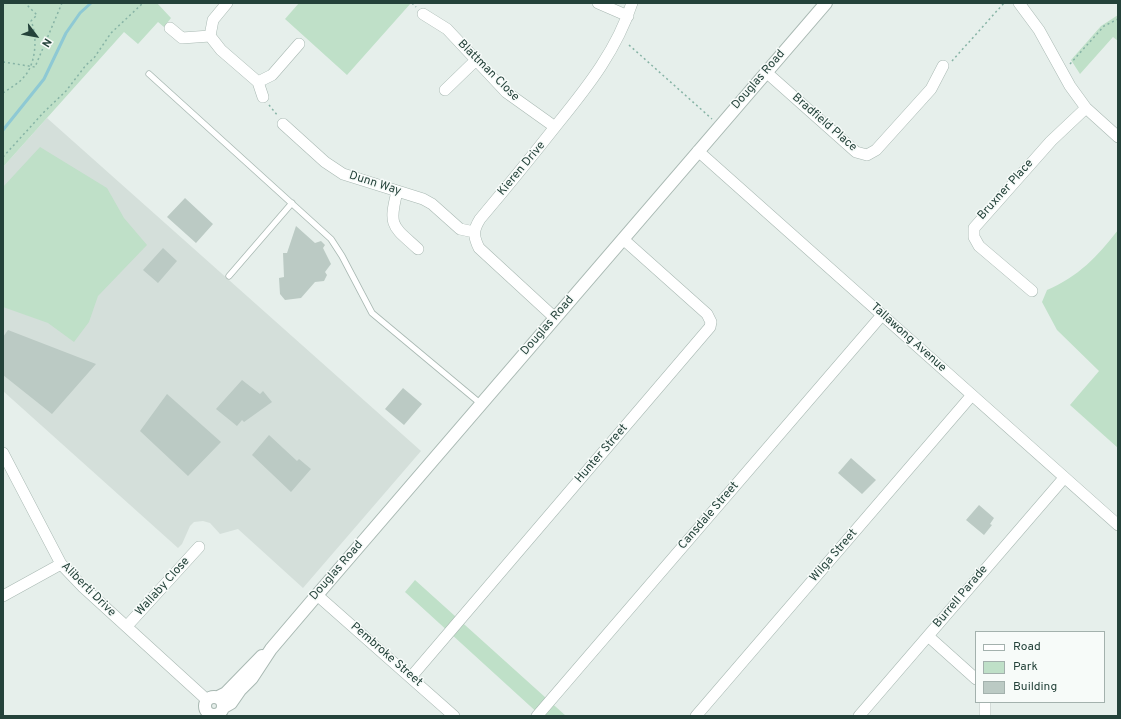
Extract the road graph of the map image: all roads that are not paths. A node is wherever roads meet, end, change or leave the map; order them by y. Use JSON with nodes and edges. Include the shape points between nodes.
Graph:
{"nodes":[{"id":1,"x":227,"y":3,"type":"edge"},
{"id":2,"x":598,"y":3,"type":"edge"},
{"id":3,"x":632,"y":3,"type":"edge"},
{"id":4,"x":826,"y":3,"type":"edge"},
{"id":5,"x":1019,"y":3,"type":"edge"},
{"id":6,"x":423,"y":14,"type":"dead end"},
{"id":7,"x":628,"y":16,"type":"junction"},
{"id":8,"x":170,"y":28,"type":"dead end"},
{"id":9,"x":210,"y":36,"type":"junction"},
{"id":10,"x":299,"y":44,"type":"dead end"},
{"id":11,"x":476,"y":60,"type":"junction"},
{"id":12,"x":943,"y":66,"type":"road end"},
{"id":13,"x":766,"y":72,"type":"junction"},
{"id":14,"x":149,"y":74,"type":"dead end"},
{"id":15,"x":258,"y":82,"type":"junction"},
{"id":16,"x":445,"y":90,"type":"dead end"},
{"id":17,"x":263,"y":97,"type":"road end"},
{"id":18,"x":1086,"y":108,"type":"junction"},
{"id":19,"x":283,"y":124,"type":"road end"},
{"id":20,"x":555,"y":127,"type":"junction"},
{"id":21,"x":1118,"y":137,"type":"edge"},
{"id":22,"x":698,"y":151,"type":"junction"},
{"id":23,"x":397,"y":192,"type":"junction"},
{"id":24,"x":292,"y":203,"type":"junction"},
{"id":25,"x":474,"y":232,"type":"junction"},
{"id":26,"x":623,"y":239,"type":"junction"},
{"id":27,"x":418,"y":249,"type":"dead end"},
{"id":28,"x":229,"y":276,"type":"dead end"},
{"id":29,"x":1032,"y":291,"type":"dead end"},
{"id":30,"x":882,"y":315,"type":"junction"},
{"id":31,"x":555,"y":318,"type":"junction"},
{"id":32,"x":972,"y":395,"type":"junction"},
{"id":33,"x":481,"y":404,"type":"junction"},
{"id":34,"x":3,"y":453,"type":"edge"},
{"id":35,"x":1064,"y":478,"type":"junction"},
{"id":36,"x":1118,"y":525,"type":"edge"},
{"id":37,"x":199,"y":547,"type":"dead end"},
{"id":38,"x":61,"y":564,"type":"junction"},
{"id":39,"x":317,"y":595,"type":"junction"},
{"id":40,"x":3,"y":596,"type":"edge"},
{"id":41,"x":127,"y":626,"type":"junction"},
{"id":42,"x":928,"y":636,"type":"junction"},
{"id":43,"x":411,"y":677,"type":"junction"},
{"id":44,"x":975,"y":678,"type":"edge"},
{"id":45,"x":985,"y":703,"type":"edge"},
{"id":46,"x":213,"y":709,"type":"edge"},
{"id":47,"x":454,"y":716,"type":"edge"},
{"id":48,"x":537,"y":716,"type":"edge"},
{"id":49,"x":696,"y":716,"type":"edge"},
{"id":50,"x":859,"y":716,"type":"edge"},
{"id":51,"x":984,"y":716,"type":"edge"}],
"edges":[{"from":1,"to":9,"type":"street","via":[[213,20]]},
{"from":2,"to":7,"type":"street"},
{"from":3,"to":7,"type":"street","name":"Kieren Drive"},
{"from":4,"to":13,"type":"street","name":"Douglas Road"},
{"from":5,"to":18,"type":"street","via":[[1039,30],[1070,86]]},
{"from":6,"to":11,"type":"street","name":"Blattman Close","via":[[447,29]]},
{"from":7,"to":20,"type":"street","name":"Kieren Drive","via":[[607,58]]},
{"from":8,"to":9,"type":"street","via":[[182,38]]},
{"from":9,"to":15,"type":"street","via":[[221,50]]},
{"from":10,"to":15,"type":"street","via":[[272,75]]},
{"from":11,"to":16,"type":"street"},
{"from":11,"to":20,"type":"street","name":"Blattman Close","via":[[506,92]]},
{"from":12,"to":13,"type":"street","name":"Bradfield Place","via":[[931,89],[876,150],[867,155],[856,152]]},
{"from":13,"to":22,"type":"street","name":"Douglas Road"},
{"from":14,"to":24,"type":"lane"},
{"from":15,"to":17,"type":"street"},
{"from":18,"to":21,"type":"street"},
{"from":18,"to":29,"type":"street","name":"Bruxner Place","via":[[1051,141],[974,228],[974,237],[979,246]]},
{"from":19,"to":23,"type":"street","name":"Dunn Way","via":[[343,174]]},
{"from":20,"to":25,"type":"street","name":"Kieren Drive","via":[[480,218]]},
{"from":22,"to":26,"type":"street","name":"Douglas Road"},
{"from":22,"to":30,"type":"street","name":"Tallawong Avenue"},
{"from":23,"to":25,"type":"street","name":"Dunn Way","via":[[423,199],[460,229]]},
{"from":23,"to":27,"type":"street","via":[[392,220],[398,231]]},
{"from":24,"to":28,"type":"lane"},
{"from":24,"to":33,"type":"lane","via":[[331,239],[372,313]]},
{"from":25,"to":31,"type":"street","via":[[474,239],[479,248]]},
{"from":26,"to":31,"type":"street","name":"Douglas Road"},
{"from":26,"to":43,"type":"street","name":"Hunter Street","via":[[707,314],[711,322],[710,327]]},
{"from":30,"to":32,"type":"street","name":"Tallawong Avenue"},
{"from":30,"to":48,"type":"street","name":"Cansdale Street"},
{"from":31,"to":33,"type":"street","name":"Douglas Road"},
{"from":32,"to":35,"type":"street","name":"Tallawong Avenue"},
{"from":32,"to":49,"type":"street","name":"Wilga Street"},
{"from":33,"to":39,"type":"street","name":"Douglas Road"},
{"from":34,"to":38,"type":"street","name":"Aliberti Drive"},
{"from":35,"to":36,"type":"street","name":"Tallawong Avenue"},
{"from":35,"to":42,"type":"street","name":"Burrell Parade"},
{"from":37,"to":41,"type":"street","name":"Wallaby Close"},
{"from":38,"to":40,"type":"street"},
{"from":38,"to":41,"type":"street","name":"Aliberti Drive"},
{"from":39,"to":43,"type":"street","name":"Pembroke Street"},
{"from":39,"to":46,"type":"street","name":"Douglas Road","via":[[271,649],[257,659]]},
{"from":41,"to":46,"type":"street","name":"Aliberti Drive"},
{"from":42,"to":44,"type":"street"},
{"from":42,"to":50,"type":"street","name":"Burrell Parade"},
{"from":43,"to":47,"type":"street","name":"Pembroke Street"},
{"from":45,"to":51,"type":"street"}]}
